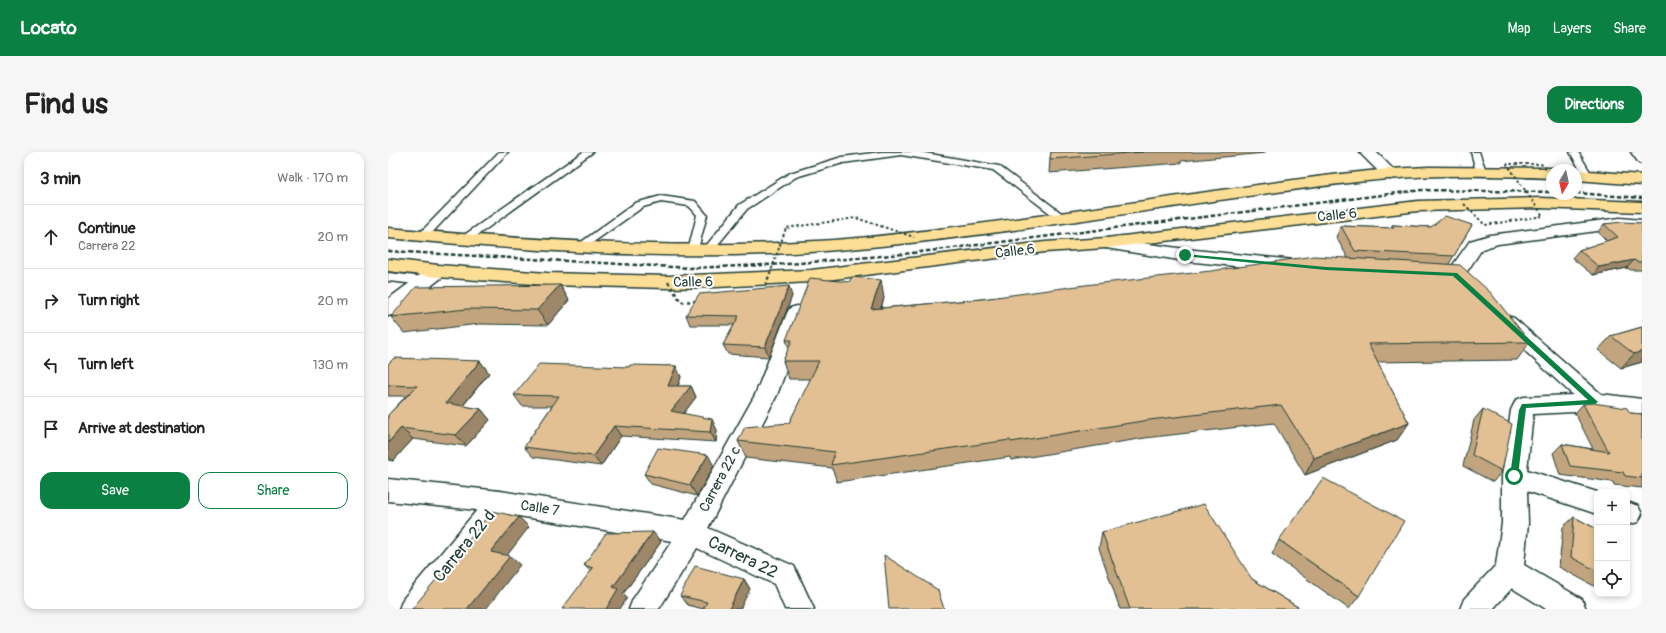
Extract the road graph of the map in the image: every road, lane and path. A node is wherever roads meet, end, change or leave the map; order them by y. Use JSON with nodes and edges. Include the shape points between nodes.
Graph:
{"nodes":[{"id":1,"x":504,"y":152,"type":"edge"},
{"id":2,"x":589,"y":152,"type":"edge"},
{"id":3,"x":1367,"y":152,"type":"edge"},
{"id":4,"x":1474,"y":152,"type":"edge"},
{"id":5,"x":1574,"y":152,"type":"edge"},
{"id":6,"x":1635,"y":152,"type":"edge"},
{"id":7,"x":1642,"y":161,"type":"edge"},
{"id":8,"x":1578,"y":164,"type":"edge"},
{"id":9,"x":1546,"y":168,"type":"edge"},
{"id":10,"x":1481,"y":172,"type":"junction"},
{"id":11,"x":1546,"y":173,"type":"edge"},
{"id":12,"x":1390,"y":174,"type":"junction"},
{"id":13,"x":1582,"y":175,"type":"edge"},
{"id":14,"x":1642,"y":180,"type":"edge"},
{"id":15,"x":1464,"y":204,"type":"junction"},
{"id":16,"x":1642,"y":206,"type":"edge"},
{"id":17,"x":1062,"y":218,"type":"junction"},
{"id":18,"x":1642,"y":225,"type":"edge"},
{"id":19,"x":388,"y":233,"type":"edge"},
{"id":20,"x":424,"y":236,"type":"junction"},
{"id":21,"x":914,"y":237,"type":"junction"},
{"id":22,"x":464,"y":240,"type":"junction"},
{"id":23,"x":1106,"y":243,"type":"junction"},
{"id":24,"x":582,"y":246,"type":"junction"},
{"id":25,"x":700,"y":251,"type":"junction"},
{"id":26,"x":1310,"y":267,"type":"edge"},
{"id":27,"x":390,"y":270,"type":"edge"},
{"id":28,"x":1417,"y":273,"type":"edge"},
{"id":29,"x":432,"y":276,"type":"junction"},
{"id":30,"x":811,"y":276,"type":"junction"},
{"id":31,"x":668,"y":282,"type":"junction"},
{"id":32,"x":762,"y":296,"type":"edge"},
{"id":33,"x":703,"y":300,"type":"edge"},
{"id":34,"x":388,"y":309,"type":"edge"},
{"id":35,"x":1496,"y":312,"type":"edge"},
{"id":36,"x":1595,"y":402,"type":"junction"},
{"id":37,"x":1642,"y":408,"type":"edge"},
{"id":38,"x":1514,"y":476,"type":"junction"},
{"id":39,"x":388,"y":490,"type":"edge"},
{"id":40,"x":500,"y":502,"type":"junction"},
{"id":41,"x":1594,"y":502,"type":"edge"},
{"id":42,"x":692,"y":533,"type":"junction"},
{"id":43,"x":1509,"y":572,"type":"junction"},
{"id":44,"x":413,"y":609,"type":"edge"},
{"id":45,"x":643,"y":609,"type":"edge"},
{"id":46,"x":800,"y":609,"type":"edge"},
{"id":47,"x":1474,"y":609,"type":"edge"},
{"id":48,"x":1572,"y":609,"type":"edge"}],
"edges":[{"from":1,"to":20,"type":"lane"},
{"from":2,"to":22,"type":"lane"},
{"from":3,"to":12,"type":"street"},
{"from":4,"to":10,"type":"lane"},
{"from":5,"to":8,"type":"lane"},
{"from":6,"to":7,"type":"lane"},
{"from":9,"to":15,"type":"path","bridge":true,"via":[[1541,164],[1507,164],[1543,216],[1485,224]]},
{"from":10,"to":11,"type":"highway","name":"Calle 6"},
{"from":10,"to":12,"type":"highway","name":"Calle 6"},
{"from":12,"to":17,"type":"highway","name":"Calle 6"},
{"from":13,"to":14,"type":"highway"},
{"from":15,"to":16,"type":"highway","name":"Calle 6"},
{"from":15,"to":23,"type":"highway","name":"Calle 6","via":[[1410,207]]},
{"from":17,"to":21,"type":"highway","name":"Calle 6"},
{"from":17,"to":25,"type":"lane","via":[[996,168],[901,152],[842,160],[794,175],[742,207]]},
{"from":18,"to":28,"type":"street","via":[[1620,223],[1496,239],[1476,245],[1461,280]]},
{"from":19,"to":20,"type":"highway","name":"Calle 6"},
{"from":20,"to":22,"type":"highway","name":"Calle 6"},
{"from":21,"to":25,"type":"highway","name":"Calle 6","via":[[786,248]]},
{"from":21,"to":32,"type":"path","bridge":true,"via":[[856,218],[786,228]]},
{"from":22,"to":24,"type":"highway","name":"Calle 6"},
{"from":23,"to":26,"type":"street","via":[[1185,255]]},
{"from":23,"to":30,"type":"highway","name":"Calle 6","via":[[1045,247]]},
{"from":24,"to":25,"type":"highway","name":"Calle 6"},
{"from":24,"to":25,"type":"lane","via":[[639,205],[661,199],[692,203],[702,215]]},
{"from":27,"to":29,"type":"highway","name":"Calle 6"},
{"from":29,"to":31,"type":"highway","name":"Calle 6"},
{"from":29,"to":34,"type":"street"},
{"from":30,"to":31,"type":"highway","name":"Calle 6"},
{"from":30,"to":42,"type":"street","name":"Carrera 22 c","via":[[766,395]]},
{"from":31,"to":33,"type":"path","bridge":true,"via":[[681,302]]},
{"from":35,"to":36,"type":"street"},
{"from":36,"to":37,"type":"street"},
{"from":36,"to":38,"type":"street","via":[[1524,406]]},
{"from":38,"to":41,"type":"street"},
{"from":38,"to":43,"type":"street","via":[[1515,523]]},
{"from":39,"to":40,"type":"street","name":"Calle 7"},
{"from":40,"to":42,"type":"street","name":"Calle 7"},
{"from":40,"to":44,"type":"street","name":"Carrera 22 d"},
{"from":42,"to":45,"type":"street","name":"Carrera 22 c"},
{"from":42,"to":46,"type":"street","name":"Carrera 22","via":[[784,576]]},
{"from":43,"to":47,"type":"street"},
{"from":43,"to":48,"type":"street"}]}
